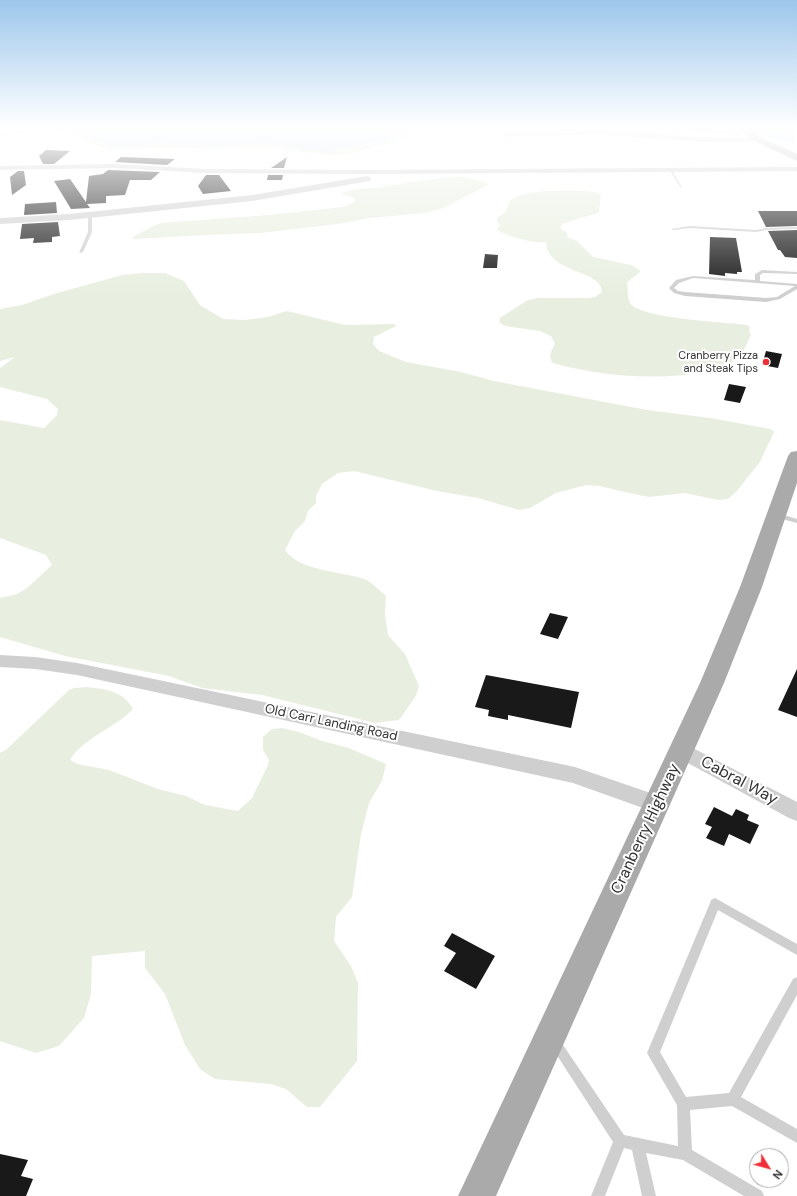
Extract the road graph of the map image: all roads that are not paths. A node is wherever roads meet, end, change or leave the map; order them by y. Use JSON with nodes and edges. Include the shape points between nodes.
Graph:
{"nodes":[{"id":1,"x":339,"y":184,"type":"edge"},
{"id":2,"x":90,"y":215,"type":"junction"},
{"id":3,"x":0,"y":222,"type":"edge"},
{"id":4,"x":797,"y":228,"type":"edge"},
{"id":5,"x":673,"y":229,"type":"dead end"},
{"id":6,"x":81,"y":252,"type":"dead end"},
{"id":7,"x":797,"y":273,"type":"edge"},
{"id":8,"x":758,"y":282,"type":"junction"},
{"id":9,"x":797,"y":286,"type":"edge"},
{"id":10,"x":796,"y":461,"type":"edge"},
{"id":11,"x":787,"y":518,"type":"edge"},
{"id":12,"x":0,"y":661,"type":"edge"},
{"id":13,"x":682,"y":751,"type":"junction"},
{"id":14,"x":657,"y":804,"type":"junction"},
{"id":15,"x":797,"y":812,"type":"edge"},
{"id":16,"x":797,"y":950,"type":"edge"},
{"id":17,"x":797,"y":983,"type":"edge"},
{"id":18,"x":550,"y":1037,"type":"junction"},
{"id":19,"x":733,"y":1099,"type":"junction"},
{"id":20,"x":683,"y":1104,"type":"junction"},
{"id":21,"x":797,"y":1136,"type":"edge"},
{"id":22,"x":620,"y":1141,"type":"junction"},
{"id":23,"x":638,"y":1145,"type":"junction"},
{"id":24,"x":685,"y":1154,"type":"junction"},
{"id":25,"x":477,"y":1196,"type":"edge"},
{"id":26,"x":598,"y":1196,"type":"edge"},
{"id":27,"x":649,"y":1196,"type":"edge"},
{"id":28,"x":757,"y":1196,"type":"edge"}],
"edges":[{"from":1,"to":2,"type":"street","via":[[274,196]]},
{"from":2,"to":3,"type":"street"},
{"from":2,"to":6,"type":"lane","via":[[90,232]]},
{"from":4,"to":5,"type":"lane","via":[[756,231],[690,227]]},
{"from":7,"to":8,"type":"lane","via":[[762,271],[757,274]]},
{"from":8,"to":9,"type":"lane"},
{"from":8,"to":9,"type":"lane","via":[[693,278],[673,284],[671,288],[685,294],[771,300],[782,297]]},
{"from":10,"to":11,"type":"main road","name":"Cranberry Highway"},
{"from":11,"to":13,"type":"main road","name":"Cranberry Highway","via":[[751,587]]},
{"from":12,"to":14,"type":"street","name":"Old Carr Landing Road","via":[[78,669],[568,774]]},
{"from":13,"to":14,"type":"main road","name":"Cranberry Highway"},
{"from":13,"to":15,"type":"street","name":"Cabral Way"},
{"from":14,"to":18,"type":"main road","name":"Cranberry Highway"},
{"from":16,"to":20,"type":"lane","via":[[715,903],[653,1053]]},
{"from":17,"to":19,"type":"lane"},
{"from":18,"to":22,"type":"lane"},
{"from":18,"to":25,"type":"main road","name":"Cranberry Highway"},
{"from":19,"to":20,"type":"lane"},
{"from":19,"to":21,"type":"lane"},
{"from":20,"to":24,"type":"lane"},
{"from":22,"to":23,"type":"lane"},
{"from":22,"to":26,"type":"lane"},
{"from":23,"to":24,"type":"lane"},
{"from":23,"to":27,"type":"lane"},
{"from":24,"to":28,"type":"lane"}]}
